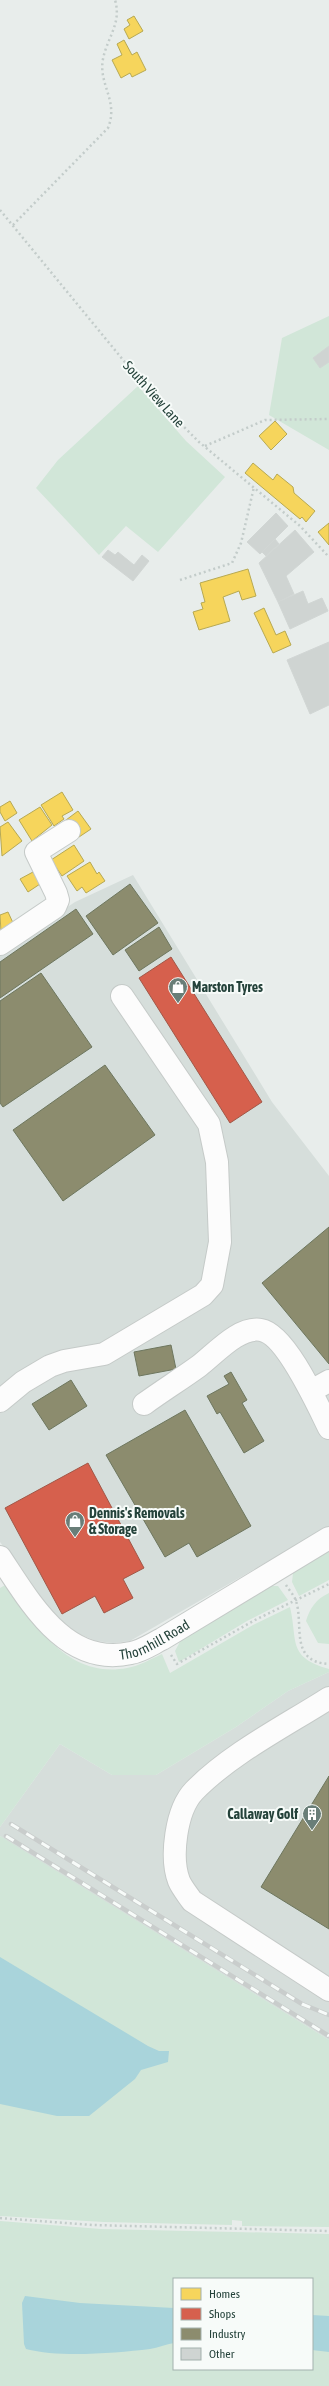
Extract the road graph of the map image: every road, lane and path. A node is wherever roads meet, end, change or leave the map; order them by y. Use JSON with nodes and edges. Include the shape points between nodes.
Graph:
{"nodes":[{"id":1,"x":115,"y":0,"type":"edge"},
{"id":2,"x":0,"y":210,"type":"edge"},
{"id":3,"x":12,"y":225,"type":"junction"},
{"id":4,"x":329,"y":419,"type":"edge"},
{"id":5,"x":205,"y":447,"type":"junction"},
{"id":6,"x":254,"y":487,"type":"junction"},
{"id":7,"x":329,"y":557,"type":"edge"},
{"id":8,"x":180,"y":580,"type":"dead end"},
{"id":9,"x":69,"y":831,"type":"dead end"},
{"id":10,"x":5,"y":941,"type":"edge"},
{"id":11,"x":122,"y":996,"type":"dead end"},
{"id":12,"x":320,"y":1386,"type":"edge"},
{"id":13,"x":0,"y":1401,"type":"edge"},
{"id":14,"x":144,"y":1404,"type":"dead end"},
{"id":15,"x":329,"y":1428,"type":"edge"},
{"id":16,"x":329,"y":1538,"type":"edge"},
{"id":17,"x":0,"y":1557,"type":"edge"},
{"id":18,"x":277,"y":1569,"type":"junction"},
{"id":19,"x":329,"y":1584,"type":"edge"},
{"id":20,"x":296,"y":1600,"type":"junction"},
{"id":21,"x":162,"y":1639,"type":"junction"},
{"id":22,"x":329,"y":1664,"type":"edge"},
{"id":23,"x":329,"y":1698,"type":"edge"},
{"id":24,"x":329,"y":1990,"type":"edge"},
{"id":25,"x":0,"y":2218,"type":"edge"},
{"id":26,"x":329,"y":2231,"type":"edge"}],
"edges":[{"from":1,"to":3,"type":"path","via":[[117,19],[102,69],[112,104],[112,117],[108,128]]},
{"from":2,"to":3,"type":"path","name":"South View Lane"},
{"from":3,"to":5,"type":"path","name":"South View Lane","via":[[151,394]]},
{"from":4,"to":5,"type":"path","via":[[265,420]]},
{"from":5,"to":6,"type":"path","name":"South View Lane"},
{"from":6,"to":7,"type":"path","name":"South View Lane","via":[[300,526]]},
{"from":6,"to":8,"type":"path","via":[[241,543],[232,563]]},
{"from":9,"to":10,"type":"street","via":[[36,852],[56,893],[58,900],[55,907]]},
{"from":11,"to":13,"type":"street","via":[[209,1124],[216,1162],[220,1242],[212,1285],[203,1295],[104,1354],[64,1360],[50,1366],[23,1382]]},
{"from":12,"to":14,"type":"street","via":[[298,1368],[273,1335],[255,1330],[245,1332],[225,1344]]},
{"from":12,"to":15,"type":"street"},
{"from":16,"to":18,"type":"street","name":"Thornhill Road"},
{"from":17,"to":21,"type":"street","name":"Thornhill Road","via":[[32,1606],[56,1631],[78,1648],[94,1654],[118,1656],[133,1653]]},
{"from":18,"to":20,"type":"path"},
{"from":18,"to":21,"type":"street","name":"Thornhill Road"},
{"from":19,"to":20,"type":"path"},
{"from":20,"to":21,"type":"path","via":[[177,1664]]},
{"from":20,"to":22,"type":"path","via":[[299,1641],[304,1652],[315,1660]]},
{"from":23,"to":24,"type":"street","via":[[244,1750],[193,1792],[177,1822],[174,1856],[179,1881],[192,1901]]},
{"from":25,"to":26,"type":"path","via":[[105,2226]]}]}
